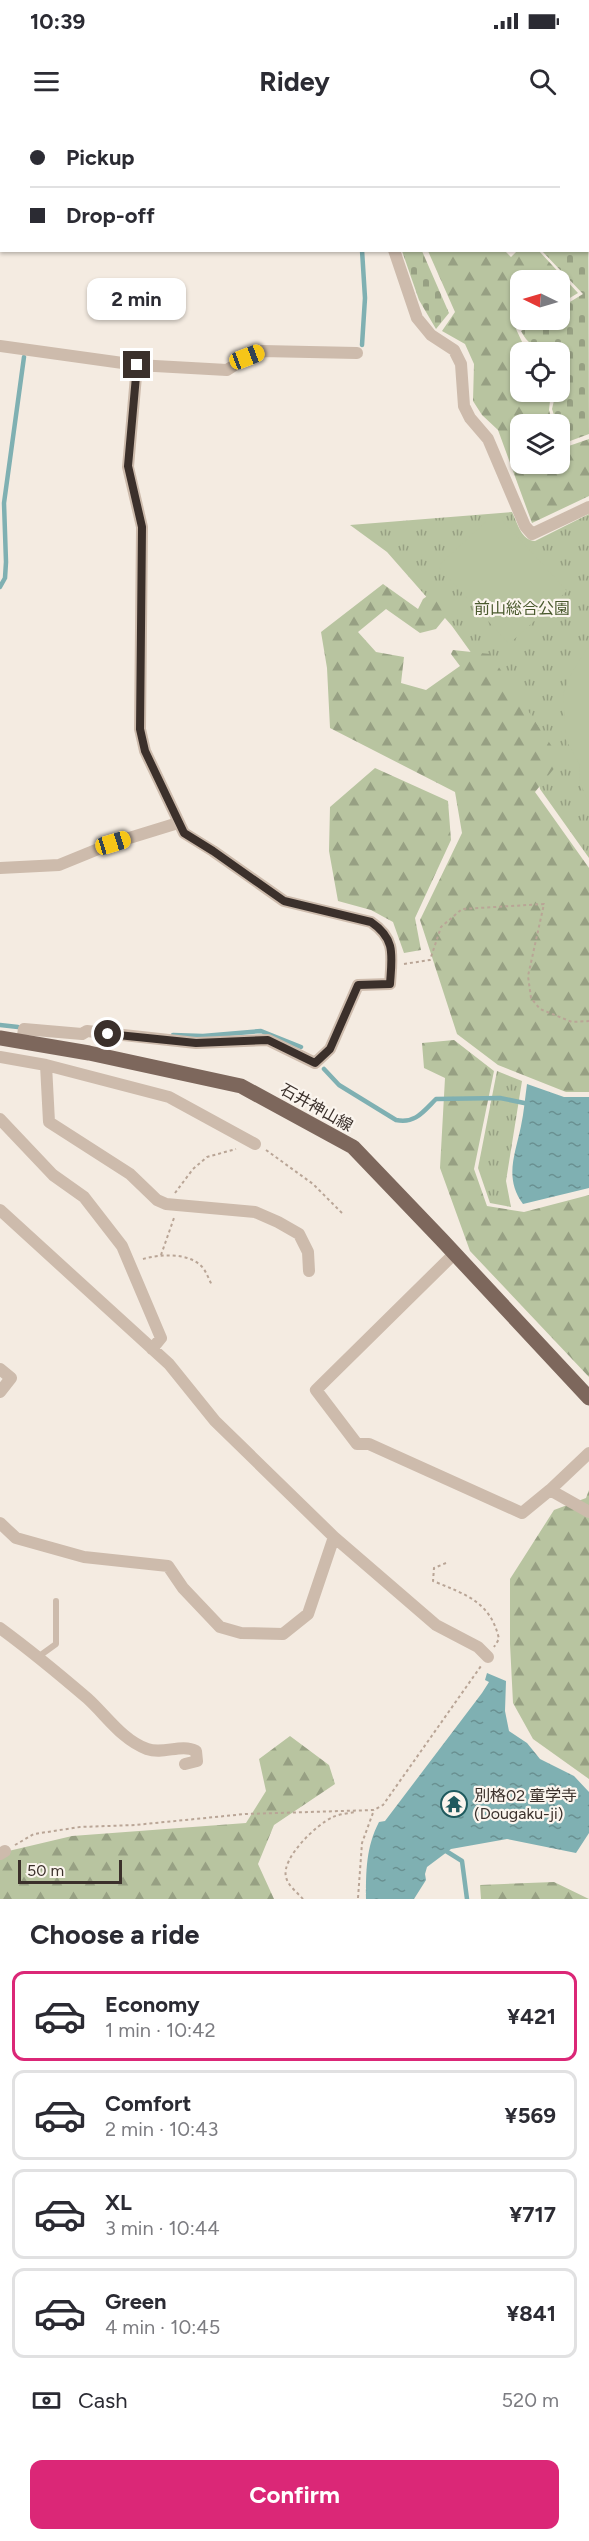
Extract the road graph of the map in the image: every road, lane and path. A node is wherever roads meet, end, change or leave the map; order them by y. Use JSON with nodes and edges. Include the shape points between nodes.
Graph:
{"nodes":[{"id":1,"x":395,"y":252,"type":"edge"},
{"id":2,"x":0,"y":345,"type":"edge"},
{"id":3,"x":357,"y":353,"type":"dead end"},
{"id":4,"x":137,"y":365,"type":"junction"},
{"id":5,"x":589,"y":507,"type":"edge"},
{"id":6,"x":178,"y":824,"type":"junction"},
{"id":7,"x":0,"y":868,"type":"edge"},
{"id":8,"x":392,"y":966,"type":"junction"},
{"id":9,"x":589,"y":1021,"type":"edge"},
{"id":10,"x":0,"y":1038,"type":"edge"},
{"id":11,"x":22,"y":1042,"type":"junction"},
{"id":12,"x":0,"y":1057,"type":"edge"},
{"id":13,"x":46,"y":1065,"type":"junction"},
{"id":14,"x":0,"y":1119,"type":"edge"},
{"id":15,"x":255,"y":1144,"type":"junction"},
{"id":16,"x":166,"y":1204,"type":"junction"},
{"id":17,"x":0,"y":1210,"type":"edge"},
{"id":18,"x":342,"y":1213,"type":"dead end"},
{"id":19,"x":174,"y":1217,"type":"dead end"},
{"id":20,"x":455,"y":1253,"type":"junction"},
{"id":21,"x":161,"y":1255,"type":"junction"},
{"id":22,"x":129,"y":1263,"type":"junction"},
{"id":23,"x":309,"y":1271,"type":"dead end"},
{"id":24,"x":212,"y":1286,"type":"dead end"},
{"id":25,"x":152,"y":1349,"type":"junction"},
{"id":26,"x":0,"y":1370,"type":"edge"},
{"id":27,"x":0,"y":1392,"type":"edge"},
{"id":28,"x":589,"y":1398,"type":"edge"},
{"id":29,"x":589,"y":1453,"type":"edge"},
{"id":30,"x":550,"y":1490,"type":"junction"},
{"id":31,"x":589,"y":1512,"type":"edge"},
{"id":32,"x":0,"y":1523,"type":"edge"},
{"id":33,"x":334,"y":1537,"type":"junction"},
{"id":34,"x":447,"y":1563,"type":"dead end"},
{"id":35,"x":56,"y":1601,"type":"dead end"},
{"id":36,"x":0,"y":1628,"type":"edge"},
{"id":37,"x":38,"y":1657,"type":"junction"},
{"id":38,"x":488,"y":1657,"type":"junction"},
{"id":39,"x":185,"y":1764,"type":"dead end"},
{"id":40,"x":374,"y":1809,"type":"junction"},
{"id":41,"x":364,"y":1810,"type":"junction"},
{"id":42,"x":2,"y":1852,"type":"edge"},
{"id":43,"x":358,"y":1898,"type":"edge"},
{"id":44,"x":303,"y":1899,"type":"edge"}],
"edges":[{"from":1,"to":5,"type":"street","via":[[417,318],[431,335],[454,350],[461,364],[464,406],[488,439],[525,526],[532,534]]},
{"from":2,"to":4,"type":"street"},
{"from":3,"to":4,"type":"street","via":[[262,351],[227,370]]},
{"from":4,"to":6,"type":"street","via":[[128,466],[142,527],[140,729],[145,751]]},
{"from":6,"to":7,"type":"street","via":[[113,843],[59,865]]},
{"from":6,"to":8,"type":"street","via":[[192,839],[284,901],[377,926],[390,940]]},
{"from":8,"to":9,"type":"path","via":[[430,960],[441,927],[462,909],[544,904],[528,976],[531,998],[540,1009],[572,1023]]},
{"from":8,"to":11,"type":"street","via":[[390,984],[358,985],[330,1049],[315,1063],[268,1040],[196,1043],[87,1031],[82,1034],[24,1029]]},
{"from":10,"to":11,"type":"main road","name":"石井神山線"},
{"from":11,"to":20,"type":"main road","name":"石井神山線","via":[[241,1086],[353,1147]]},
{"from":12,"to":13,"type":"street"},
{"from":13,"to":15,"type":"street","via":[[168,1097]]},
{"from":13,"to":16,"type":"street","via":[[49,1122],[130,1174]]},
{"from":14,"to":22,"type":"street","via":[[53,1175],[84,1197],[122,1246]]},
{"from":15,"to":16,"type":"path","via":[[207,1157]]},
{"from":15,"to":18,"type":"path","via":[[313,1184]]},
{"from":16,"to":23,"type":"street","via":[[255,1212],[278,1222],[299,1233],[308,1252]]},
{"from":17,"to":25,"type":"street"},
{"from":19,"to":21,"type":"path"},
{"from":20,"to":28,"type":"main road","name":"石井神山線"},
{"from":20,"to":30,"type":"street","via":[[316,1390],[357,1444],[369,1444],[522,1513]]},
{"from":21,"to":22,"type":"path"},
{"from":21,"to":24,"type":"path","via":[[196,1261]]},
{"from":22,"to":25,"type":"street","via":[[161,1338]]},
{"from":25,"to":33,"type":"street","via":[[216,1421]]},
{"from":26,"to":27,"type":"street","via":[[11,1378]]},
{"from":29,"to":30,"type":"street"},
{"from":30,"to":31,"type":"street"},
{"from":32,"to":33,"type":"street","via":[[16,1538],[84,1557],[168,1566],[220,1627],[260,1634],[283,1634],[308,1614]]},
{"from":33,"to":38,"type":"street","via":[[436,1625],[478,1647]]},
{"from":34,"to":38,"type":"path","via":[[434,1568],[433,1581],[481,1604],[495,1622],[499,1639]]},
{"from":35,"to":37,"type":"lane","via":[[56,1644]]},
{"from":36,"to":37,"type":"street"},
{"from":37,"to":39,"type":"street","via":[[120,1732],[147,1749],[188,1746],[196,1750],[197,1761]]},
{"from":38,"to":40,"type":"path","via":[[383,1805]]},
{"from":40,"to":41,"type":"path"},
{"from":40,"to":43,"type":"path","via":[[362,1843]]},
{"from":41,"to":42,"type":"path","via":[[245,1814],[80,1827],[34,1834]]},
{"from":41,"to":44,"type":"path","via":[[334,1816],[311,1832],[291,1856],[285,1874]]}]}
